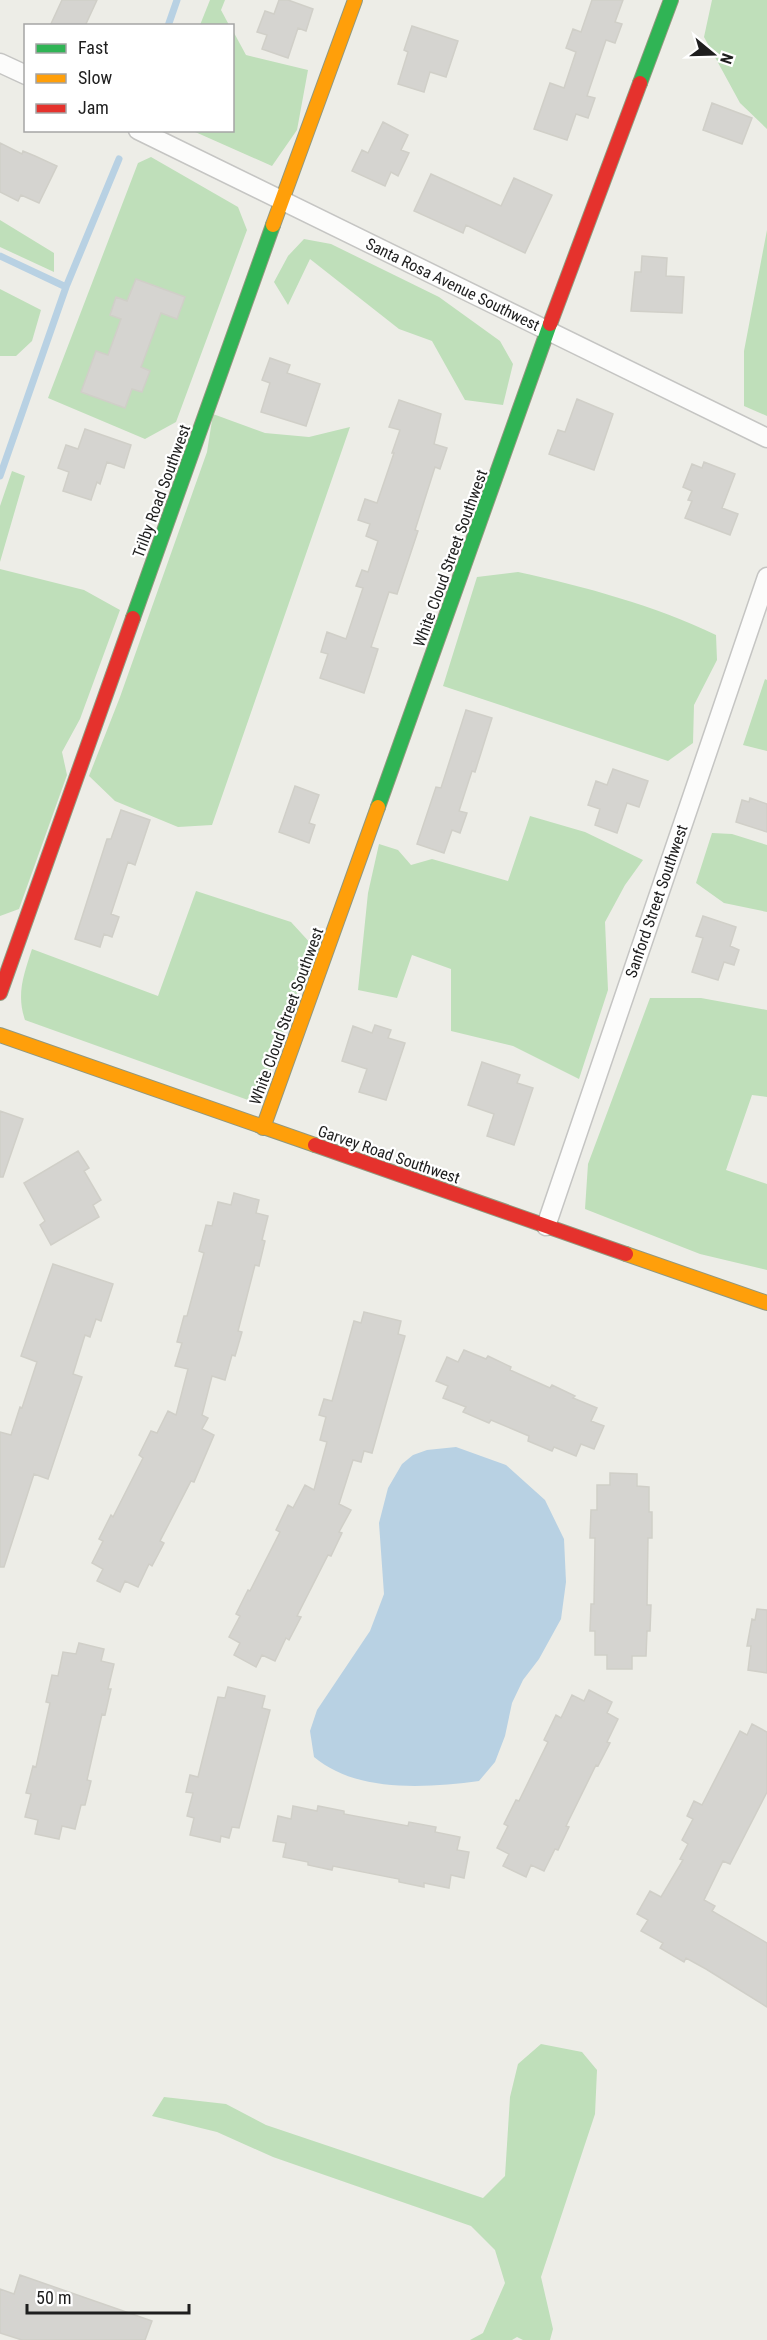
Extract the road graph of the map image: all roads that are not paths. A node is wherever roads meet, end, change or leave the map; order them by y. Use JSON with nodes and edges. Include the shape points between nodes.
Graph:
{"nodes":[{"id":1,"x":355,"y":0,"type":"edge"},
{"id":2,"x":671,"y":0,"type":"edge"},
{"id":3,"x":0,"y":63,"type":"edge"},
{"id":4,"x":24,"y":74,"type":"edge"},
{"id":5,"x":142,"y":132,"type":"edge"},
{"id":6,"x":281,"y":201,"type":"junction"},
{"id":7,"x":548,"y":330,"type":"junction"},
{"id":8,"x":767,"y":438,"type":"edge"},
{"id":9,"x":767,"y":577,"type":"edge"},
{"id":10,"x":0,"y":993,"type":"edge"},
{"id":11,"x":0,"y":1035,"type":"edge"},
{"id":12,"x":263,"y":1128,"type":"junction"},
{"id":13,"x":546,"y":1226,"type":"junction"},
{"id":14,"x":767,"y":1303,"type":"edge"}],
"edges":[{"from":1,"to":6,"type":"street","name":"Trilby Road Southwest"},
{"from":2,"to":7,"type":"street","name":"White Cloud Street Southwest"},
{"from":3,"to":4,"type":"street"},
{"from":5,"to":6,"type":"street","name":"Santa Rosa Avenue Southwest"},
{"from":6,"to":7,"type":"street","name":"Santa Rosa Avenue Southwest"},
{"from":6,"to":10,"type":"street","name":"Trilby Road Southwest"},
{"from":7,"to":8,"type":"street","name":"Santa Rosa Avenue Southwest"},
{"from":7,"to":12,"type":"street","name":"White Cloud Street Southwest"},
{"from":9,"to":13,"type":"street","name":"Sanford Street Southwest"},
{"from":11,"to":12,"type":"street","name":"Garvey Road Southwest"},
{"from":12,"to":13,"type":"street","name":"Garvey Road Southwest"},
{"from":13,"to":14,"type":"street","name":"Garvey Road Southwest"}]}
